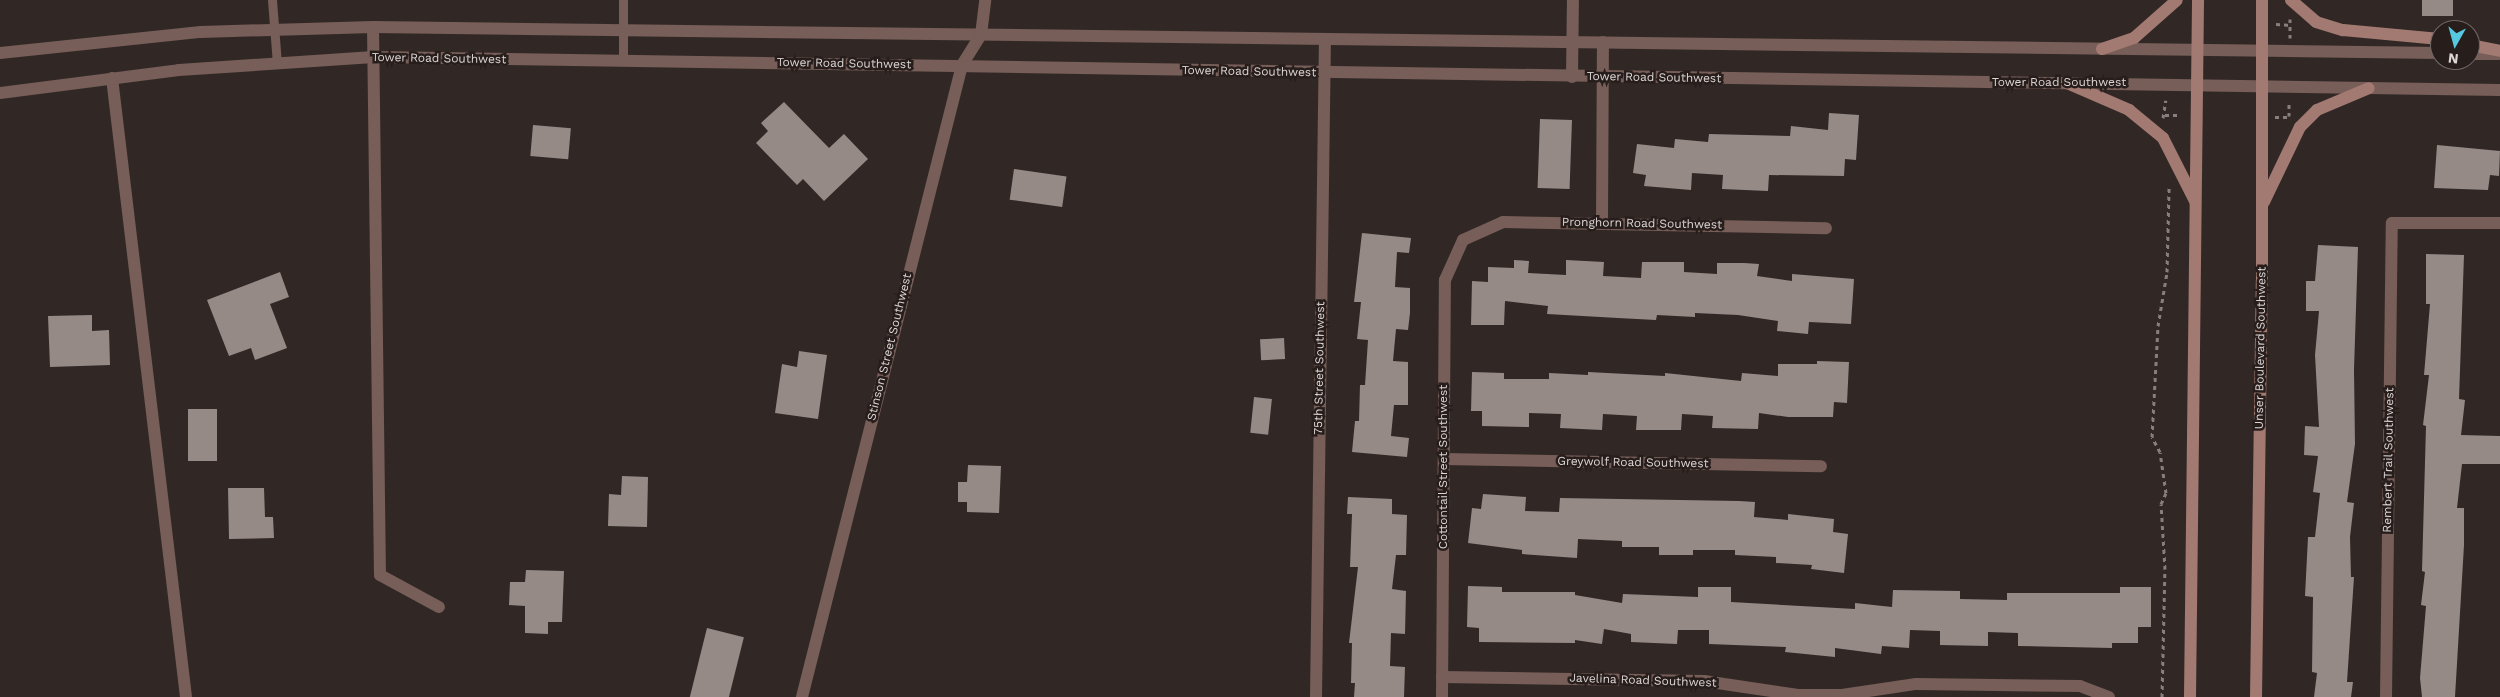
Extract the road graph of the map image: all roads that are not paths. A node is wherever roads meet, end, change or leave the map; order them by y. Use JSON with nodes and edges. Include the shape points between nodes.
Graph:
{"nodes":[{"id":1,"x":272,"y":0,"type":"edge"},
{"id":2,"x":623,"y":0,"type":"edge"},
{"id":3,"x":986,"y":0,"type":"edge"},
{"id":4,"x":1573,"y":0,"type":"edge"},
{"id":5,"x":2177,"y":0,"type":"edge"},
{"id":6,"x":2198,"y":0,"type":"edge"},
{"id":7,"x":2262,"y":0,"type":"edge"},
{"id":8,"x":2291,"y":0,"type":"edge"},
{"id":9,"x":374,"y":27,"type":"junction"},
{"id":10,"x":273,"y":30,"type":"junction"},
{"id":11,"x":622,"y":30,"type":"junction"},
{"id":12,"x":981,"y":35,"type":"junction"},
{"id":13,"x":2430,"y":38,"type":"edge"},
{"id":14,"x":1325,"y":39,"type":"junction"},
{"id":15,"x":1573,"y":42,"type":"junction"},
{"id":16,"x":1603,"y":42,"type":"junction"},
{"id":17,"x":2480,"y":47,"type":"edge"},
{"id":18,"x":2102,"y":49,"type":"junction"},
{"id":19,"x":2196,"y":51,"type":"junction"},
{"id":20,"x":2259,"y":52,"type":"junction"},
{"id":21,"x":2500,"y":52,"type":"edge"},
{"id":22,"x":0,"y":53,"type":"edge"},
{"id":23,"x":2430,"y":53,"type":"edge"},
{"id":24,"x":2480,"y":53,"type":"edge"},
{"id":25,"x":374,"y":57,"type":"junction"},
{"id":26,"x":623,"y":61,"type":"junction"},
{"id":27,"x":277,"y":64,"type":"junction"},
{"id":28,"x":962,"y":65,"type":"junction"},
{"id":29,"x":1324,"y":73,"type":"junction"},
{"id":30,"x":1572,"y":77,"type":"junction"},
{"id":31,"x":1602,"y":77,"type":"junction"},
{"id":32,"x":112,"y":78,"type":"junction"},
{"id":33,"x":2067,"y":83,"type":"junction"},
{"id":34,"x":2195,"y":84,"type":"junction"},
{"id":35,"x":2260,"y":86,"type":"junction"},
{"id":36,"x":2369,"y":88,"type":"junction"},
{"id":37,"x":2500,"y":90,"type":"edge"},
{"id":38,"x":0,"y":93,"type":"edge"},
{"id":39,"x":2196,"y":204,"type":"junction"},
{"id":40,"x":2262,"y":207,"type":"junction"},
{"id":41,"x":1602,"y":222,"type":"junction"},
{"id":42,"x":2500,"y":223,"type":"edge"},
{"id":43,"x":1826,"y":228,"type":"dead end"},
{"id":44,"x":1463,"y":240,"type":"joint"},
{"id":45,"x":1444,"y":459,"type":"junction"},
{"id":46,"x":1821,"y":466,"type":"dead end"},
{"id":47,"x":439,"y":607,"type":"dead end"},
{"id":48,"x":1442,"y":677,"type":"junction"},
{"id":49,"x":186,"y":697,"type":"edge"},
{"id":50,"x":802,"y":697,"type":"edge"},
{"id":51,"x":1316,"y":697,"type":"edge"},
{"id":52,"x":1442,"y":697,"type":"edge"},
{"id":53,"x":2110,"y":697,"type":"edge"},
{"id":54,"x":2190,"y":697,"type":"edge"},
{"id":55,"x":2256,"y":697,"type":"edge"},
{"id":56,"x":2386,"y":697,"type":"edge"}],
"edges":[{"from":1,"to":10,"type":"lane"},
{"from":2,"to":11,"type":"lane"},
{"from":3,"to":12,"type":"street","name":"Stinson Street Southwest"},
{"from":4,"to":15,"type":"street"},
{"from":5,"to":18,"type":"main road","via":[[2134,38]]},
{"from":6,"to":19,"type":"main road"},
{"from":7,"to":20,"type":"main road","name":"Unser Boulevard Southwest"},
{"from":8,"to":13,"type":"main road","via":[[2316,22],[2343,30]]},
{"from":9,"to":10,"type":"street"},
{"from":9,"to":11,"type":"street"},
{"from":9,"to":25,"type":"street"},
{"from":10,"to":22,"type":"street","via":[[201,32]]},
{"from":10,"to":27,"type":"lane"},
{"from":11,"to":12,"type":"street"},
{"from":11,"to":26,"type":"lane"},
{"from":12,"to":14,"type":"street"},
{"from":12,"to":28,"type":"street","name":"Stinson Street Southwest"},
{"from":14,"to":15,"type":"street"},
{"from":14,"to":29,"type":"street","name":"75th Street Southwest"},
{"from":15,"to":16,"type":"street"},
{"from":15,"to":30,"type":"street"},
{"from":16,"to":18,"type":"street"},
{"from":16,"to":31,"type":"street"},
{"from":17,"to":21,"type":"main road"},
{"from":18,"to":19,"type":"street"},
{"from":19,"to":20,"type":"street"},
{"from":19,"to":34,"type":"main road"},
{"from":20,"to":23,"type":"street"},
{"from":20,"to":35,"type":"main road","name":"Unser Boulevard Southwest"},
{"from":21,"to":24,"type":"street"},
{"from":25,"to":26,"type":"street","name":"Tower Road Southwest"},
{"from":25,"to":27,"type":"street","name":"Tower Road Southwest"},
{"from":25,"to":47,"type":"street","via":[[380,575]]},
{"from":26,"to":28,"type":"street","name":"Tower Road Southwest"},
{"from":27,"to":32,"type":"street","name":"Tower Road Southwest"},
{"from":28,"to":29,"type":"street","name":"Tower Road Southwest"},
{"from":28,"to":50,"type":"street","name":"Stinson Street Southwest"},
{"from":29,"to":30,"type":"street","name":"Tower Road Southwest"},
{"from":29,"to":51,"type":"street","name":"75th Street Southwest"},
{"from":30,"to":31,"type":"street","name":"Tower Road Southwest"},
{"from":31,"to":33,"type":"street","name":"Tower Road Southwest"},
{"from":31,"to":41,"type":"street"},
{"from":32,"to":38,"type":"street","name":"Tower Road Southwest"},
{"from":32,"to":49,"type":"street"},
{"from":33,"to":34,"type":"street","name":"Tower Road Southwest"},
{"from":33,"to":39,"type":"main road","via":[[2129,110],[2162,138]]},
{"from":34,"to":35,"type":"street","name":"Tower Road Southwest"},
{"from":34,"to":39,"type":"main road"},
{"from":35,"to":36,"type":"street","name":"Tower Road Southwest"},
{"from":35,"to":40,"type":"main road","name":"Unser Boulevard Southwest"},
{"from":36,"to":37,"type":"street","name":"Tower Road Southwest"},
{"from":36,"to":40,"type":"main road","via":[[2317,110],[2300,127]]},
{"from":39,"to":54,"type":"main road"},
{"from":40,"to":55,"type":"main road","name":"Unser Boulevard Southwest"},
{"from":41,"to":43,"type":"street","name":"Pronghorn Road Southwest"},
{"from":41,"to":44,"type":"street","name":"Pronghorn Road Southwest","via":[[1503,222]]},
{"from":42,"to":56,"type":"street","name":"Rembert Trail Southwest","via":[[2392,222]]},
{"from":44,"to":45,"type":"street","name":"Cottontail Street Southwest","via":[[1445,280]]},
{"from":45,"to":46,"type":"street","name":"Greywolf Road Southwest"},
{"from":45,"to":48,"type":"street","name":"Cottontail Street Southwest"},
{"from":48,"to":52,"type":"street","name":"Cottontail Street Southwest"},
{"from":48,"to":53,"type":"street","name":"Javelina Road Southwest","via":[[1704,681],[1798,695],[1842,695],[1916,684],[2080,686]]}]}
